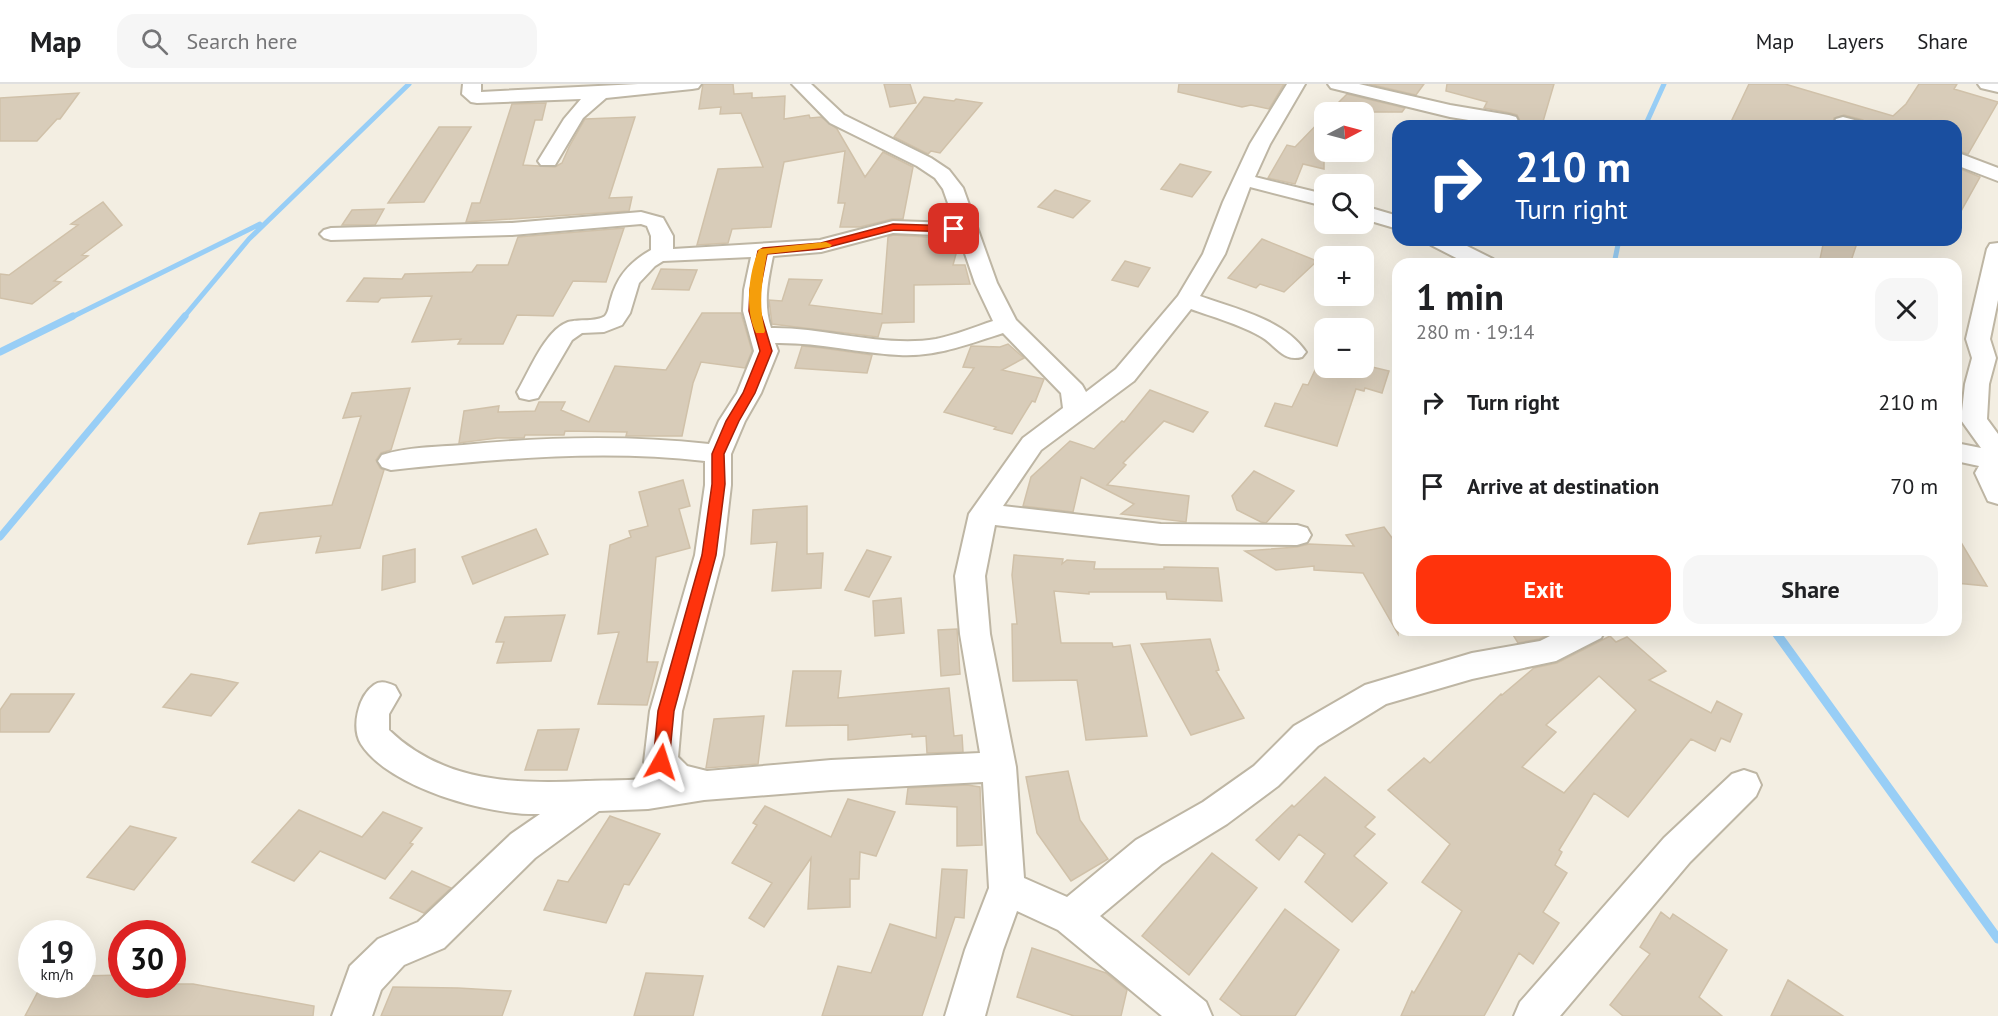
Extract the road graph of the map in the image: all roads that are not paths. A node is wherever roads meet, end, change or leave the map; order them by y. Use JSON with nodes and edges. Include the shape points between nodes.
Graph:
{"nodes":[{"id":1,"x":472,"y":84,"type":"edge"},
{"id":2,"x":692,"y":84,"type":"edge"},
{"id":3,"x":801,"y":84,"type":"edge"},
{"id":4,"x":1296,"y":84,"type":"edge"},
{"id":5,"x":1337,"y":84,"type":"edge"},
{"id":6,"x":1987,"y":84,"type":"edge"},
{"id":7,"x":638,"y":87,"type":"edge"},
{"id":8,"x":1998,"y":87,"type":"edge"},
{"id":9,"x":601,"y":93,"type":"junction"},
{"id":10,"x":1503,"y":120,"type":"edge"},
{"id":11,"x":1962,"y":160,"type":"edge"},
{"id":12,"x":548,"y":161,"type":"dead end"},
{"id":13,"x":1998,"y":175,"type":"edge"},
{"id":14,"x":1244,"y":180,"type":"junction"},
{"id":15,"x":1314,"y":198,"type":"edge"},
{"id":16,"x":1374,"y":216,"type":"edge"},
{"id":17,"x":1392,"y":222,"type":"edge"},
{"id":18,"x":969,"y":230,"type":"junction"},
{"id":19,"x":331,"y":234,"type":"dead end"},
{"id":20,"x":1450,"y":246,"type":"edge"},
{"id":21,"x":1998,"y":249,"type":"edge"},
{"id":22,"x":763,"y":251,"type":"junction"},
{"id":23,"x":662,"y":252,"type":"junction"},
{"id":24,"x":1474,"y":258,"type":"edge"},
{"id":25,"x":1187,"y":299,"type":"junction"},
{"id":26,"x":1007,"y":324,"type":"junction"},
{"id":27,"x":1967,"y":335,"type":"edge"},
{"id":28,"x":761,"y":336,"type":"junction"},
{"id":29,"x":1294,"y":352,"type":"dead end"},
{"id":30,"x":529,"y":392,"type":"dead end"},
{"id":31,"x":1076,"y":411,"type":"junction"},
{"id":32,"x":1998,"y":452,"type":"edge"},
{"id":33,"x":1962,"y":453,"type":"edge"},
{"id":34,"x":718,"y":454,"type":"junction"},
{"id":35,"x":1998,"y":461,"type":"edge"},
{"id":36,"x":392,"y":462,"type":"dead end"},
{"id":37,"x":1998,"y":469,"type":"edge"},
{"id":38,"x":1998,"y":494,"type":"edge"},
{"id":39,"x":983,"y":514,"type":"junction"},
{"id":40,"x":1297,"y":535,"type":"dead end"},
{"id":41,"x":1578,"y":636,"type":"edge"},
{"id":42,"x":384,"y":695,"type":"dead end"},
{"id":43,"x":999,"y":766,"type":"junction"},
{"id":44,"x":1744,"y":785,"type":"dead end"},
{"id":45,"x":707,"y":786,"type":"junction"},
{"id":46,"x":593,"y":796,"type":"junction"},
{"id":47,"x":1007,"y":888,"type":"junction"},
{"id":48,"x":1071,"y":917,"type":"junction"},
{"id":49,"x":352,"y":1016,"type":"edge"},
{"id":50,"x":965,"y":1016,"type":"edge"},
{"id":51,"x":1192,"y":1016,"type":"edge"},
{"id":52,"x":1534,"y":1016,"type":"edge"}],
"edges":[{"from":1,"to":9,"type":"street","via":[[471,94],[477,98]]},
{"from":2,"to":7,"type":"street"},
{"from":3,"to":18,"type":"street","via":[[837,119],[942,174],[953,188]]},
{"from":4,"to":14,"type":"street","via":[[1260,144]]},
{"from":5,"to":10,"type":"street"},
{"from":6,"to":8,"type":"street"},
{"from":7,"to":9,"type":"street"},
{"from":9,"to":12,"type":"street","via":[[581,109]]},
{"from":11,"to":13,"type":"street"},
{"from":14,"to":15,"type":"street"},
{"from":14,"to":25,"type":"street","via":[[1214,254]]},
{"from":16,"to":17,"type":"street"},
{"from":18,"to":22,"type":"street","via":[[893,227],[821,246]]},
{"from":18,"to":26,"type":"street","via":[[986,283]]},
{"from":19,"to":23,"type":"street","via":[[512,229],[641,218],[656,222],[662,236]]},
{"from":20,"to":24,"type":"street"},
{"from":21,"to":27,"type":"street"},
{"from":22,"to":23,"type":"street","via":[[669,256]]},
{"from":22,"to":28,"type":"street","via":[[754,311]]},
{"from":23,"to":30,"type":"street","via":[[631,274],[619,314],[612,322],[570,330]]},
{"from":25,"to":29,"type":"street","via":[[1268,330]]},
{"from":25,"to":31,"type":"street","via":[[1125,375]]},
{"from":26,"to":28,"type":"street","via":[[938,346],[900,348],[795,335]]},
{"from":26,"to":31,"type":"street","via":[[1073,390]]},
{"from":27,"to":32,"type":"street","via":[[1984,358],[1974,420]]},
{"from":28,"to":34,"type":"street","via":[[766,351],[759,373]]},
{"from":31,"to":39,"type":"street","via":[[1032,444]]},
{"from":33,"to":35,"type":"street"},
{"from":34,"to":36,"type":"street","via":[[648,447],[534,449]]},
{"from":34,"to":45,"type":"street","via":[[709,555],[666,711],[661,762],[677,779]]},
{"from":37,"to":38,"type":"street","via":[[1988,473]]},
{"from":39,"to":40,"type":"street","via":[[1161,534]]},
{"from":39,"to":43,"type":"street","via":[[970,576],[975,634]]},
{"from":41,"to":48,"type":"street","via":[[1545,652],[1472,666],[1376,694],[1306,736],[1266,776],[1215,813],[1149,852]]},
{"from":42,"to":46,"type":"street","via":[[373,712],[373,735],[393,755],[444,782],[483,793],[531,799]]},
{"from":43,"to":45,"type":"street"},
{"from":43,"to":47,"type":"street"},
{"from":44,"to":52,"type":"street","via":[[1677,850]]},
{"from":45,"to":46,"type":"street"},
{"from":46,"to":49,"type":"street","via":[[523,846],[431,935],[391,952],[363,980]]},
{"from":47,"to":48,"type":"street"},
{"from":47,"to":50,"type":"street"},
{"from":48,"to":51,"type":"street"}]}
